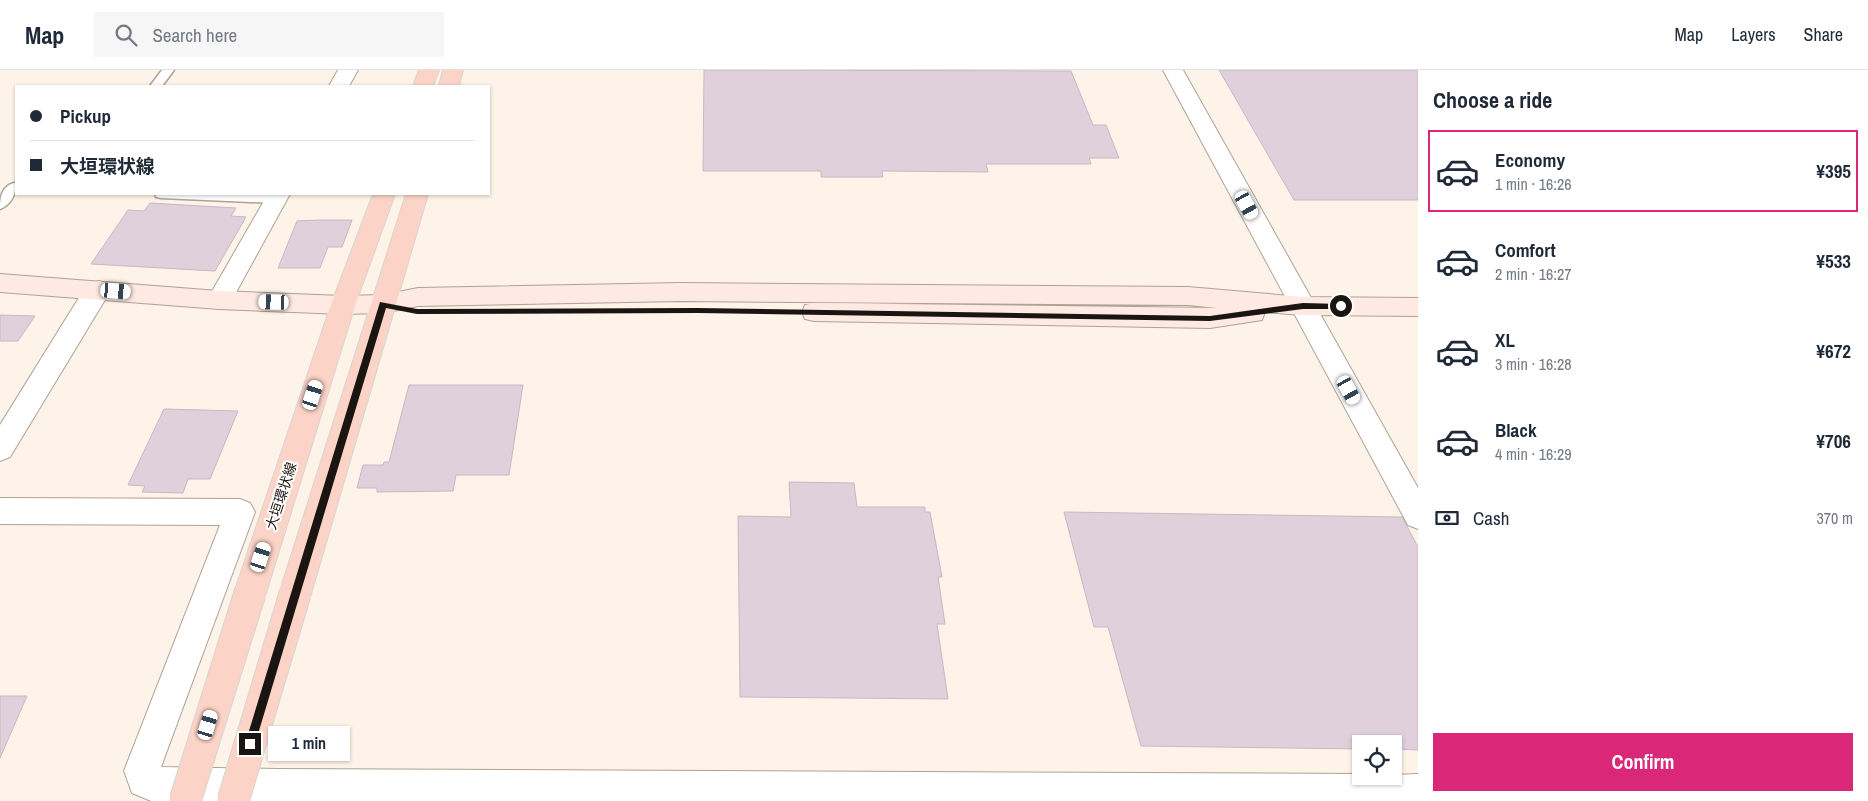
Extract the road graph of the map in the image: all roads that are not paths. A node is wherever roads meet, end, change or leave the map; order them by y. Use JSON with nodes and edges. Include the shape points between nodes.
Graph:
{"nodes":[{"id":1,"x":168,"y":70,"type":"edge"},
{"id":2,"x":348,"y":70,"type":"edge"},
{"id":3,"x":428,"y":70,"type":"edge"},
{"id":4,"x":453,"y":70,"type":"edge"},
{"id":5,"x":1174,"y":70,"type":"edge"},
{"id":6,"x":157,"y":85,"type":"edge"},
{"id":7,"x":340,"y":85,"type":"edge"},
{"id":8,"x":423,"y":85,"type":"edge"},
{"id":9,"x":449,"y":85,"type":"edge"},
{"id":10,"x":0,"y":186,"type":"edge"},
{"id":11,"x":15,"y":187,"type":"edge"},
{"id":12,"x":219,"y":195,"type":"edge"},
{"id":13,"x":384,"y":195,"type":"edge"},
{"id":14,"x":417,"y":195,"type":"edge"},
{"id":15,"x":277,"y":196,"type":"edge"},
{"id":16,"x":0,"y":204,"type":"edge"},
{"id":17,"x":0,"y":283,"type":"edge"},
{"id":18,"x":99,"y":290,"type":"junction"},
{"id":19,"x":219,"y":300,"type":"junction"},
{"id":20,"x":383,"y":304,"type":"junction"},
{"id":21,"x":343,"y":305,"type":"junction"},
{"id":22,"x":1303,"y":306,"type":"junction"},
{"id":23,"x":1418,"y":307,"type":"edge"},
{"id":24,"x":0,"y":449,"type":"edge"},
{"id":25,"x":0,"y":510,"type":"edge"},
{"id":26,"x":1418,"y":516,"type":"edge"},
{"id":27,"x":1418,"y":792,"type":"edge"},
{"id":28,"x":184,"y":801,"type":"edge"},
{"id":29,"x":233,"y":801,"type":"edge"}],
"edges":[{"from":1,"to":6,"type":"lane"},
{"from":2,"to":7,"type":"street"},
{"from":3,"to":8,"type":"main road"},
{"from":4,"to":9,"type":"main road"},
{"from":5,"to":22,"type":"street"},
{"from":10,"to":11,"type":"lane"},
{"from":11,"to":16,"type":"lane"},
{"from":12,"to":15,"type":"lane"},
{"from":13,"to":21,"type":"main road","name":"大垣環状線"},
{"from":14,"to":20,"type":"main road"},
{"from":15,"to":19,"type":"street"},
{"from":17,"to":18,"type":"street"},
{"from":18,"to":19,"type":"street"},
{"from":18,"to":24,"type":"street"},
{"from":19,"to":21,"type":"street"},
{"from":20,"to":21,"type":"street"},
{"from":20,"to":22,"type":"street","via":[[417,312],[710,311],[1210,318]]},
{"from":20,"to":29,"type":"main road","bridge":true},
{"from":21,"to":28,"type":"main road","name":"大垣環状線","bridge":true},
{"from":22,"to":23,"type":"street"},
{"from":22,"to":26,"type":"street"},
{"from":25,"to":27,"type":"street","via":[[240,512],[142,772],[144,781],[153,784]]}]}
